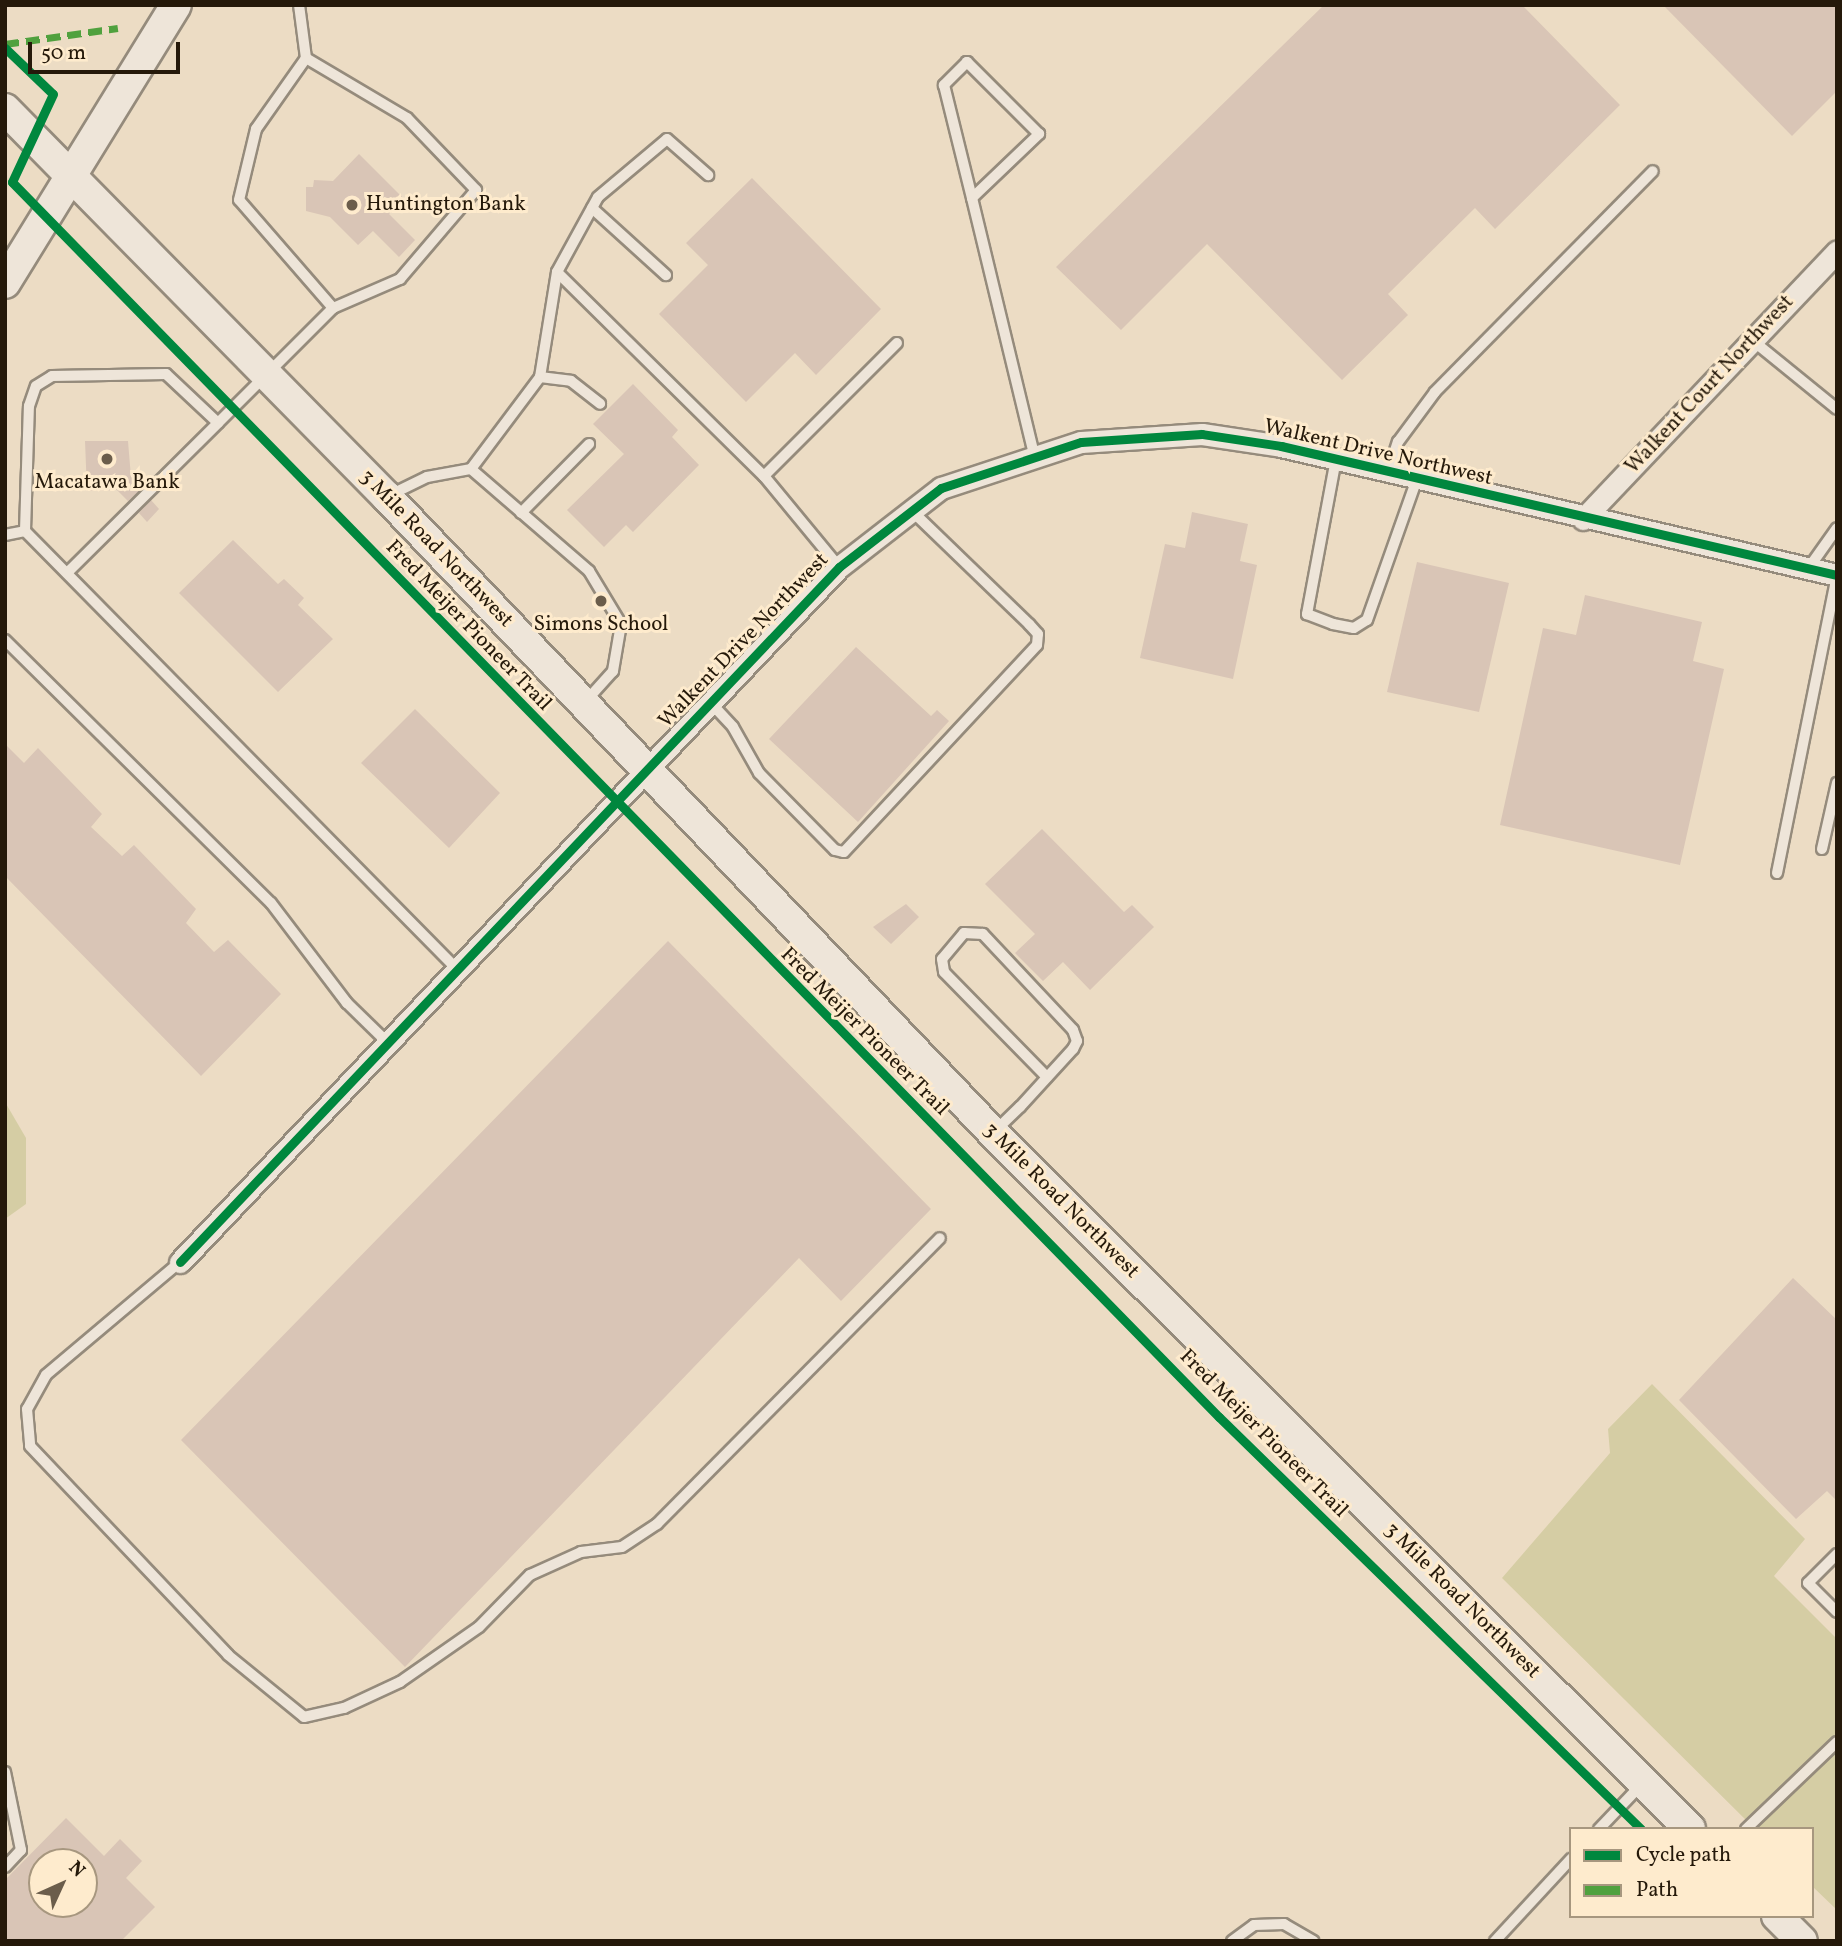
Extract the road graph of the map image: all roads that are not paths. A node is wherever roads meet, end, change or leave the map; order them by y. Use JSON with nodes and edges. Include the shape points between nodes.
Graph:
{"nodes":[{"id":1,"x":176,"y":5,"type":"edge"},
{"id":2,"x":299,"y":5,"type":"edge"},
{"id":3,"x":306,"y":58,"type":"junction"},
{"id":4,"x":5,"y":109,"type":"edge"},
{"id":5,"x":1653,"y":171,"type":"dead end"},
{"id":6,"x":73,"y":174,"type":"junction"},
{"id":7,"x":708,"y":175,"type":"dead end"},
{"id":8,"x":972,"y":198,"type":"junction"},
{"id":9,"x":592,"y":208,"type":"junction"},
{"id":10,"x":1837,"y":251,"type":"edge"},
{"id":11,"x":557,"y":272,"type":"junction"},
{"id":12,"x":666,"y":275,"type":"dead end"},
{"id":13,"x":5,"y":283,"type":"edge"},
{"id":14,"x":333,"y":308,"type":"junction"},
{"id":15,"x":1752,"y":340,"type":"junction"},
{"id":16,"x":897,"y":343,"type":"dead end"},
{"id":17,"x":267,"y":373,"type":"junction"},
{"id":18,"x":540,"y":377,"type":"junction"},
{"id":19,"x":600,"y":404,"type":"dead end"},
{"id":20,"x":1837,"y":409,"type":"edge"},
{"id":21,"x":218,"y":424,"type":"junction"},
{"id":22,"x":589,"y":444,"type":"dead end"},
{"id":23,"x":1034,"y":454,"type":"junction"},
{"id":24,"x":1336,"y":459,"type":"junction"},
{"id":25,"x":471,"y":469,"type":"junction"},
{"id":26,"x":1388,"y":472,"type":"junction"},
{"id":27,"x":764,"y":476,"type":"junction"},
{"id":28,"x":1417,"y":479,"type":"junction"},
{"id":29,"x":387,"y":497,"type":"junction"},
{"id":30,"x":911,"y":510,"type":"junction"},
{"id":31,"x":521,"y":513,"type":"junction"},
{"id":32,"x":1583,"y":519,"type":"junction"},
{"id":33,"x":1837,"y":528,"type":"edge"},
{"id":34,"x":25,"y":531,"type":"junction"},
{"id":35,"x":5,"y":535,"type":"edge"},
{"id":36,"x":839,"y":567,"type":"junction"},
{"id":37,"x":1808,"y":569,"type":"junction"},
{"id":38,"x":67,"y":573,"type":"junction"},
{"id":39,"x":1837,"y":575,"type":"edge"},
{"id":40,"x":5,"y":640,"type":"edge"},
{"id":41,"x":709,"y":701,"type":"junction"},
{"id":42,"x":584,"y":704,"type":"junction"},
{"id":43,"x":646,"y":767,"type":"junction"},
{"id":44,"x":1837,"y":783,"type":"edge"},
{"id":45,"x":1822,"y":849,"type":"dead end"},
{"id":46,"x":1777,"y":873,"type":"dead end"},
{"id":47,"x":456,"y":968,"type":"junction"},
{"id":48,"x":387,"y":1042,"type":"junction"},
{"id":49,"x":1047,"y":1077,"type":"junction"},
{"id":50,"x":993,"y":1133,"type":"junction"},
{"id":51,"x":940,"y":1238,"type":"dead end"},
{"id":52,"x":180,"y":1262,"type":"joint"},
{"id":53,"x":1837,"y":1554,"type":"edge"},
{"id":54,"x":1837,"y":1612,"type":"edge"},
{"id":55,"x":1837,"y":1742,"type":"edge"},
{"id":56,"x":5,"y":1772,"type":"edge"},
{"id":57,"x":1643,"y":1782,"type":"junction"},
{"id":58,"x":1602,"y":1827,"type":"edge"},
{"id":59,"x":1688,"y":1827,"type":"edge"},
{"id":60,"x":1748,"y":1827,"type":"edge"},
{"id":61,"x":1569,"y":1861,"type":"edge"},
{"id":62,"x":5,"y":1867,"type":"edge"},
{"id":63,"x":1779,"y":1918,"type":"edge"},
{"id":64,"x":1232,"y":1941,"type":"edge"},
{"id":65,"x":1313,"y":1941,"type":"edge"},
{"id":66,"x":1495,"y":1941,"type":"edge"},
{"id":67,"x":1802,"y":1941,"type":"edge"}],
"edges":[{"from":1,"to":6,"type":"main road"},
{"from":2,"to":3,"type":"lane"},
{"from":3,"to":14,"type":"lane","via":[[256,130],[239,200]]},
{"from":3,"to":14,"type":"lane","via":[[407,118],[476,190],[400,279]]},
{"from":4,"to":6,"type":"main road","name":"3 Mile Road Northwest"},
{"from":5,"to":26,"type":"lane","via":[[1435,392],[1398,442]]},
{"from":6,"to":13,"type":"main road"},
{"from":6,"to":17,"type":"main road","name":"3 Mile Road Northwest"},
{"from":7,"to":9,"type":"lane","via":[[667,139]]},
{"from":8,"to":8,"type":"lane","via":[[944,85],[968,62],[1039,134]]},
{"from":8,"to":23,"type":"lane"},
{"from":9,"to":11,"type":"lane"},
{"from":9,"to":12,"type":"lane"},
{"from":10,"to":15,"type":"street","name":"Walkent Court Northwest"},
{"from":11,"to":18,"type":"lane"},
{"from":11,"to":27,"type":"lane"},
{"from":14,"to":17,"type":"lane"},
{"from":15,"to":20,"type":"lane"},
{"from":15,"to":32,"type":"street","name":"Walkent Court Northwest"},
{"from":16,"to":27,"type":"lane"},
{"from":17,"to":21,"type":"lane"},
{"from":17,"to":29,"type":"main road","name":"3 Mile Road Northwest"},
{"from":18,"to":19,"type":"lane","via":[[571,381]]},
{"from":18,"to":25,"type":"lane"},
{"from":21,"to":34,"type":"lane","via":[[166,374],[52,376],[36,386],[29,406]]},
{"from":21,"to":38,"type":"lane"},
{"from":22,"to":31,"type":"lane"},
{"from":23,"to":24,"type":"street","name":"Walkent Drive Northwest","via":[[1081,442],[1202,434]]},
{"from":23,"to":30,"type":"street","name":"Walkent Drive Northwest","via":[[942,488]]},
{"from":24,"to":26,"type":"street","name":"Walkent Drive Northwest"},
{"from":24,"to":28,"type":"lane","via":[[1309,575],[1307,614],[1333,624],[1354,628],[1367,620]]},
{"from":25,"to":29,"type":"lane","via":[[427,477]]},
{"from":25,"to":31,"type":"lane"},
{"from":26,"to":28,"type":"street","name":"Walkent Drive Northwest"},
{"from":27,"to":36,"type":"lane"},
{"from":28,"to":32,"type":"street","name":"Walkent Drive Northwest"},
{"from":29,"to":42,"type":"main road","name":"3 Mile Road Northwest"},
{"from":30,"to":36,"type":"street","name":"Walkent Drive Northwest"},
{"from":30,"to":41,"type":"lane","via":[[1034,629],[1037,645],[844,852],[835,850],[760,773],[733,727]]},
{"from":31,"to":42,"type":"lane","via":[[589,571],[621,624],[613,671]]},
{"from":32,"to":37,"type":"street","name":"Walkent Drive Northwest"},
{"from":33,"to":37,"type":"lane"},
{"from":34,"to":35,"type":"lane"},
{"from":34,"to":38,"type":"lane"},
{"from":36,"to":41,"type":"street","name":"Walkent Drive Northwest"},
{"from":37,"to":39,"type":"street","name":"Walkent Drive Northwest"},
{"from":38,"to":47,"type":"lane"},
{"from":39,"to":46,"type":"lane"},
{"from":40,"to":48,"type":"lane","via":[[271,903],[347,1003]]},
{"from":41,"to":43,"type":"street","name":"Walkent Drive Northwest"},
{"from":42,"to":43,"type":"main road","name":"3 Mile Road Northwest"},
{"from":43,"to":47,"type":"street","name":"Walkent Drive Northwest"},
{"from":43,"to":50,"type":"main road","name":"3 Mile Road Northwest"},
{"from":44,"to":45,"type":"lane"},
{"from":47,"to":48,"type":"street","name":"Walkent Drive Northwest"},
{"from":48,"to":52,"type":"street","name":"Walkent Drive Northwest"},
{"from":49,"to":49,"type":"lane","via":[[1073,1049],[1073,1030],[983,934],[964,933],[942,959],[944,972]]},
{"from":49,"to":50,"type":"lane"},
{"from":50,"to":57,"type":"main road","name":"3 Mile Road Northwest"},
{"from":51,"to":52,"type":"lane","via":[[657,1524],[622,1547],[580,1552],[530,1575],[479,1627],[400,1682],[344,1708],[304,1717],[228,1655],[30,1447],[27,1409],[46,1375]]},
{"from":53,"to":54,"type":"lane","via":[[1808,1583]]},
{"from":55,"to":60,"type":"lane"},
{"from":56,"to":62,"type":"lane","via":[[21,1850]]},
{"from":57,"to":58,"type":"lane"},
{"from":57,"to":59,"type":"main road","name":"3 Mile Road Northwest"},
{"from":61,"to":66,"type":"lane"},
{"from":63,"to":67,"type":"main road"},
{"from":64,"to":65,"type":"lane","via":[[1254,1925],[1284,1924]]}]}
